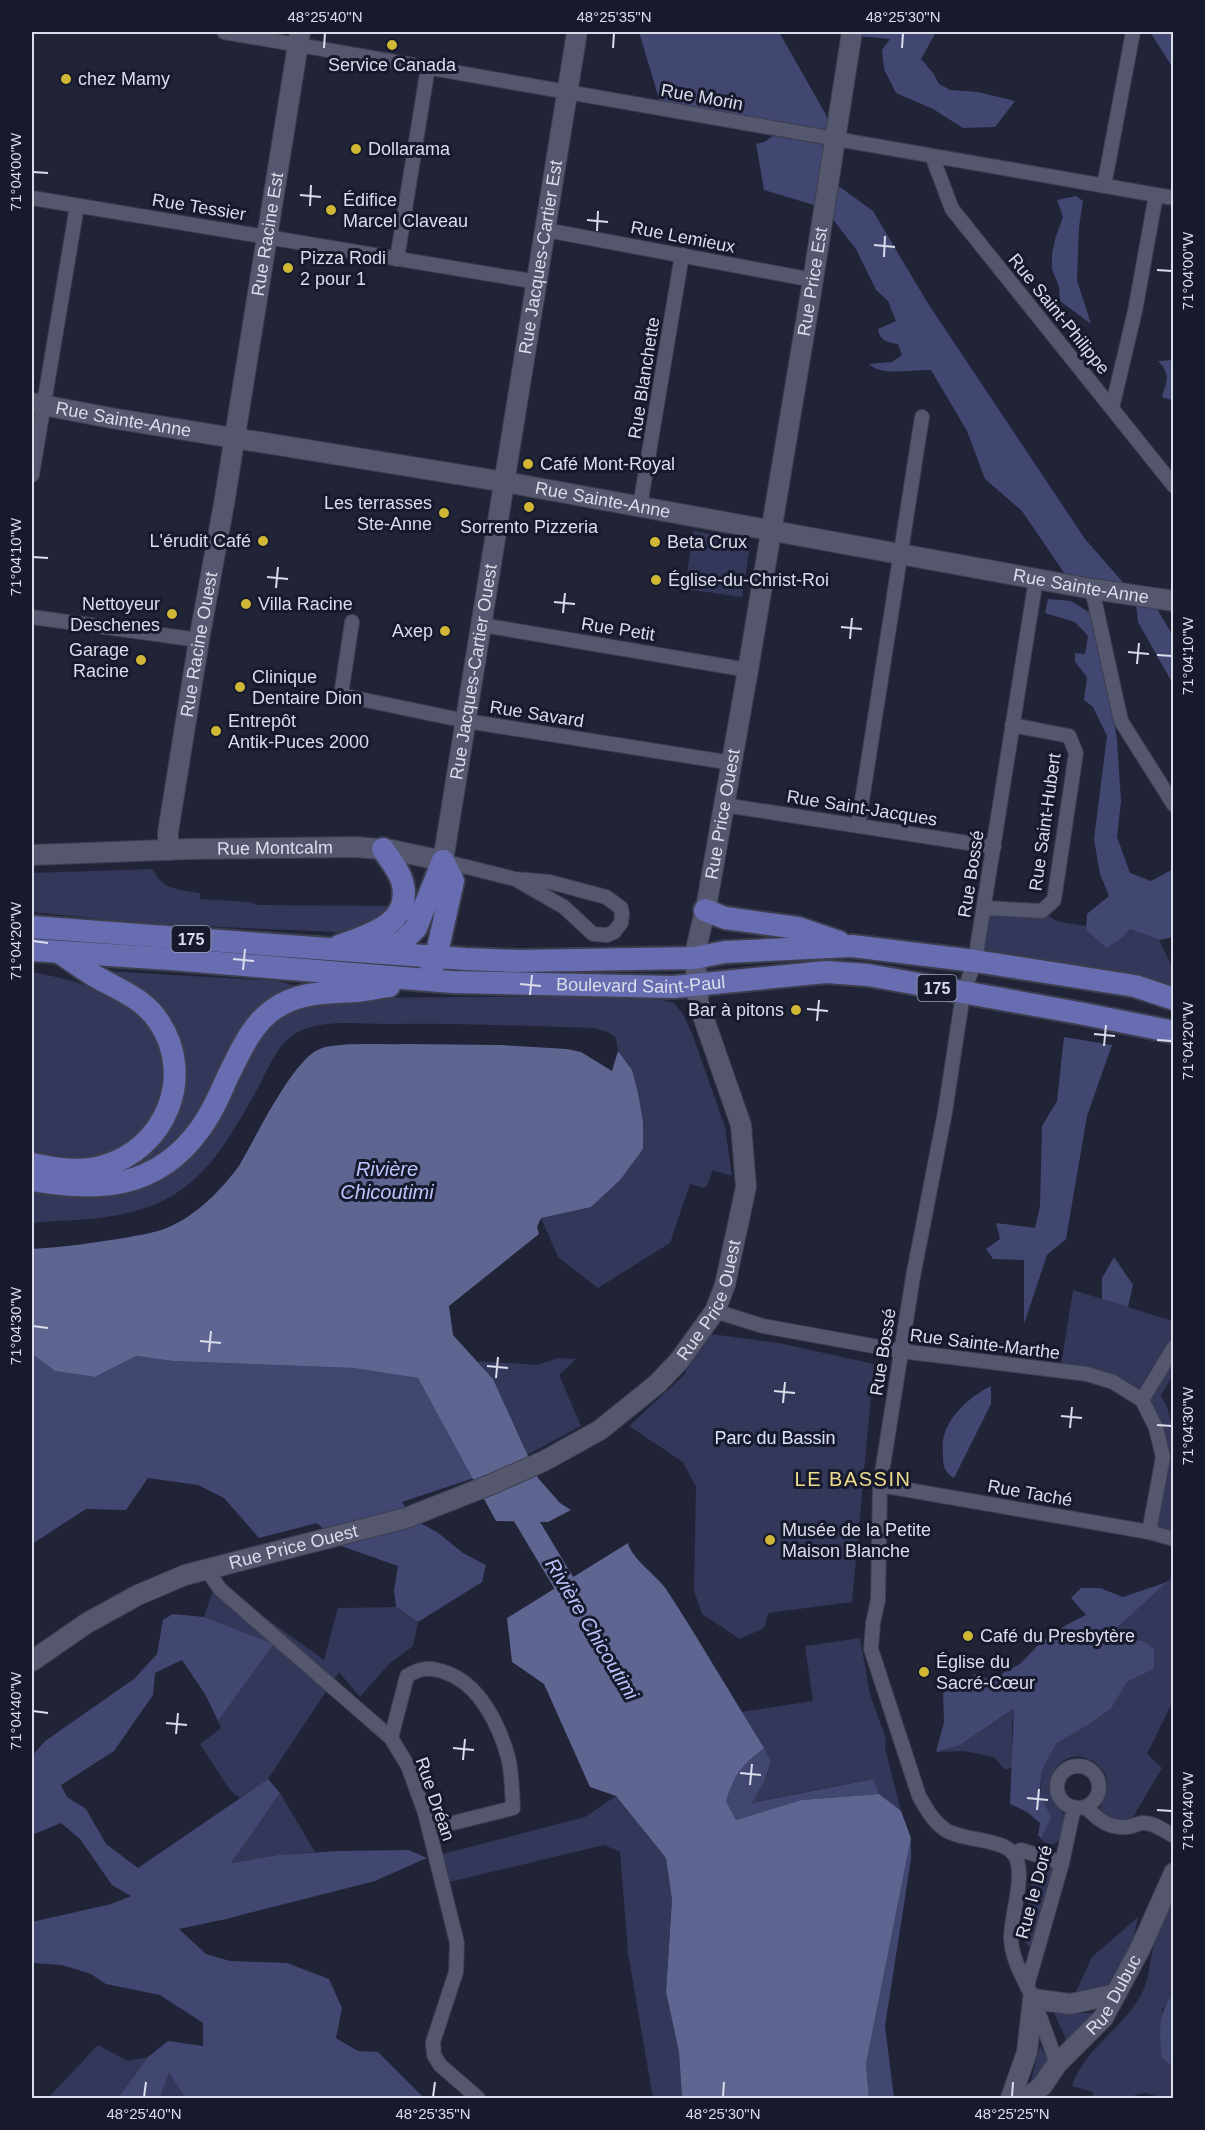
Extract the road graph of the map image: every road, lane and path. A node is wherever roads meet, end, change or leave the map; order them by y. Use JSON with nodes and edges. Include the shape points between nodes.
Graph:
{"nodes":[{"id":1,"x":224,"y":32,"type":"edge"},
{"id":2,"x":578,"y":32,"type":"edge"},
{"id":3,"x":852,"y":32,"type":"edge"},
{"id":4,"x":1133,"y":32,"type":"edge"},
{"id":5,"x":299,"y":38,"type":"edge"},
{"id":6,"x":428,"y":67,"type":"junction"},
{"id":7,"x":568,"y":92,"type":"junction"},
{"id":8,"x":836,"y":139,"type":"junction"},
{"id":9,"x":932,"y":156,"type":"junction"},
{"id":10,"x":1104,"y":186,"type":"junction"},
{"id":11,"x":1156,"y":195,"type":"junction"},
{"id":12,"x":32,"y":198,"type":"edge"},
{"id":13,"x":1173,"y":198,"type":"edge"},
{"id":14,"x":77,"y":206,"type":"junction"},
{"id":15,"x":546,"y":230,"type":"junction"},
{"id":16,"x":267,"y":237,"type":"junction"},
{"id":17,"x":682,"y":255,"type":"junction"},
{"id":18,"x":397,"y":259,"type":"junction"},
{"id":19,"x":813,"y":280,"type":"junction"},
{"id":20,"x":537,"y":282,"type":"junction"},
{"id":21,"x":38,"y":404,"type":"edge"},
{"id":22,"x":1112,"y":408,"type":"junction"},
{"id":23,"x":922,"y":417,"type":"dead end"},
{"id":24,"x":235,"y":438,"type":"junction"},
{"id":25,"x":32,"y":475,"type":"edge"},
{"id":26,"x":505,"y":482,"type":"junction"},
{"id":27,"x":1173,"y":486,"type":"edge"},
{"id":28,"x":640,"y":506,"type":"junction"},
{"id":29,"x":771,"y":530,"type":"junction"},
{"id":30,"x":900,"y":554,"type":"junction"},
{"id":31,"x":1036,"y":579,"type":"junction"},
{"id":32,"x":1092,"y":589,"type":"junction"},
{"id":33,"x":1173,"y":601,"type":"edge"},
{"id":34,"x":32,"y":617,"type":"edge"},
{"id":35,"x":352,"y":622,"type":"dead end"},
{"id":36,"x":482,"y":625,"type":"junction"},
{"id":37,"x":200,"y":640,"type":"junction"},
{"id":38,"x":748,"y":670,"type":"junction"},
{"id":39,"x":466,"y":721,"type":"junction"},
{"id":40,"x":1012,"y":725,"type":"junction"},
{"id":41,"x":732,"y":763,"type":"junction"},
{"id":42,"x":724,"y":805,"type":"junction"},
{"id":43,"x":1173,"y":805,"type":"edge"},
{"id":44,"x":858,"y":826,"type":"junction"},
{"id":45,"x":994,"y":847,"type":"junction"},
{"id":46,"x":384,"y":849,"type":"junction"},
{"id":47,"x":168,"y":850,"type":"junction"},
{"id":48,"x":32,"y":855,"type":"edge"},
{"id":49,"x":443,"y":861,"type":"junction"},
{"id":50,"x":515,"y":879,"type":"junction"},
{"id":51,"x":984,"y":908,"type":"junction"},
{"id":52,"x":705,"y":910,"type":"junction"},
{"id":53,"x":32,"y":927,"type":"edge"},
{"id":54,"x":852,"y":946,"type":"junction"},
{"id":55,"x":330,"y":949,"type":"junction"},
{"id":56,"x":32,"y":950,"type":"edge"},
{"id":57,"x":61,"y":953,"type":"junction"},
{"id":58,"x":383,"y":953,"type":"junction"},
{"id":59,"x":436,"y":957,"type":"junction"},
{"id":60,"x":694,"y":958,"type":"junction"},
{"id":61,"x":975,"y":961,"type":"junction"},
{"id":62,"x":427,"y":980,"type":"junction"},
{"id":63,"x":698,"y":983,"type":"junction"},
{"id":64,"x":963,"y":994,"type":"junction"},
{"id":65,"x":1173,"y":999,"type":"edge"},
{"id":66,"x":1173,"y":1032,"type":"edge"},
{"id":67,"x":32,"y":1164,"type":"edge"},
{"id":68,"x":32,"y":1180,"type":"edge"},
{"id":69,"x":715,"y":1311,"type":"junction"},
{"id":70,"x":1173,"y":1347,"type":"edge"},
{"id":71,"x":901,"y":1351,"type":"junction"},
{"id":72,"x":1142,"y":1400,"type":"junction"},
{"id":73,"x":880,"y":1485,"type":"junction"},
{"id":74,"x":1149,"y":1532,"type":"junction"},
{"id":75,"x":1173,"y":1539,"type":"edge"},
{"id":76,"x":210,"y":1568,"type":"junction"},
{"id":77,"x":32,"y":1661,"type":"edge"},
{"id":78,"x":391,"y":1738,"type":"junction"},
{"id":79,"x":437,"y":1827,"type":"dead end"},
{"id":80,"x":1173,"y":1836,"type":"edge"},
{"id":81,"x":1012,"y":1853,"type":"junction"},
{"id":82,"x":1062,"y":1863,"type":"junction"},
{"id":83,"x":1173,"y":1873,"type":"edge"},
{"id":84,"x":1030,"y":1992,"type":"junction"},
{"id":85,"x":1116,"y":1994,"type":"junction"},
{"id":86,"x":1057,"y":2064,"type":"junction"},
{"id":87,"x":478,"y":2098,"type":"edge"},
{"id":88,"x":1011,"y":2098,"type":"edge"},
{"id":89,"x":1027,"y":2098,"type":"edge"}],
"edges":[{"from":1,"to":5,"type":"street","name":"Rue Morin"},
{"from":2,"to":7,"type":"street","name":"Rue Jacques-Cartier Est"},
{"from":3,"to":8,"type":"street","name":"Rue Price Est"},
{"from":4,"to":10,"type":"street"},
{"from":5,"to":6,"type":"street","name":"Rue Morin"},
{"from":5,"to":16,"type":"street","name":"Rue Racine Est"},
{"from":6,"to":7,"type":"street","name":"Rue Morin"},
{"from":6,"to":18,"type":"street"},
{"from":7,"to":8,"type":"street","name":"Rue Morin"},
{"from":7,"to":15,"type":"street","name":"Rue Jacques-Cartier Est"},
{"from":8,"to":9,"type":"street","name":"Rue Morin"},
{"from":8,"to":19,"type":"street","name":"Rue Price Est"},
{"from":9,"to":10,"type":"street","name":"Rue Morin"},
{"from":9,"to":22,"type":"street","name":"Rue Saint-Philippe","via":[[952,209]]},
{"from":10,"to":11,"type":"street","name":"Rue Morin"},
{"from":11,"to":13,"type":"street","name":"Rue Morin"},
{"from":11,"to":22,"type":"street"},
{"from":12,"to":14,"type":"street","name":"Rue Tessier"},
{"from":14,"to":16,"type":"street","name":"Rue Tessier"},
{"from":14,"to":21,"type":"street"},
{"from":15,"to":17,"type":"street","name":"Rue Lemieux"},
{"from":15,"to":20,"type":"street","name":"Rue Jacques-Cartier Est"},
{"from":16,"to":18,"type":"street","name":"Rue Tessier"},
{"from":16,"to":24,"type":"street","name":"Rue Racine Est"},
{"from":17,"to":19,"type":"street","name":"Rue Lemieux"},
{"from":17,"to":28,"type":"street","name":"Rue Blanchette"},
{"from":18,"to":20,"type":"street","name":"Rue Tessier"},
{"from":19,"to":29,"type":"street","name":"Rue Price Est"},
{"from":20,"to":26,"type":"street","name":"Rue Jacques-Cartier Est"},
{"from":21,"to":24,"type":"street","name":"Rue Sainte-Anne"},
{"from":21,"to":25,"type":"street"},
{"from":22,"to":27,"type":"street","name":"Rue Saint-Philippe"},
{"from":23,"to":30,"type":"street"},
{"from":24,"to":26,"type":"street","name":"Rue Sainte-Anne"},
{"from":24,"to":37,"type":"street","name":"Rue Racine Ouest"},
{"from":26,"to":28,"type":"street","name":"Rue Sainte-Anne"},
{"from":26,"to":36,"type":"street","name":"Rue Jacques-Cartier Ouest"},
{"from":28,"to":29,"type":"street","name":"Rue Sainte-Anne"},
{"from":29,"to":30,"type":"street","name":"Rue Sainte-Anne"},
{"from":29,"to":38,"type":"street","name":"Rue Price Ouest"},
{"from":30,"to":31,"type":"street","name":"Rue Sainte-Anne"},
{"from":30,"to":44,"type":"street"},
{"from":31,"to":32,"type":"street","name":"Rue Sainte-Anne"},
{"from":31,"to":40,"type":"street","name":"Rue Bossé"},
{"from":32,"to":33,"type":"street","name":"Rue Sainte-Anne"},
{"from":32,"to":43,"type":"street","via":[[1121,721]]},
{"from":34,"to":37,"type":"street"},
{"from":35,"to":39,"type":"street","name":"Rue Savard","via":[[341,695]]},
{"from":36,"to":38,"type":"street","name":"Rue Petit"},
{"from":36,"to":39,"type":"street","name":"Rue Jacques-Cartier Ouest"},
{"from":37,"to":47,"type":"street","name":"Rue Racine Ouest"},
{"from":38,"to":41,"type":"street","name":"Rue Price Ouest"},
{"from":39,"to":41,"type":"street","name":"Rue Savard"},
{"from":39,"to":49,"type":"street","name":"Rue Jacques-Cartier Ouest"},
{"from":40,"to":45,"type":"street","name":"Rue Bossé"},
{"from":40,"to":51,"type":"street","name":"Rue Saint-Hubert","via":[[1070,736],[1077,753],[1054,900],[1042,911]]},
{"from":41,"to":42,"type":"street","name":"Rue Price Ouest"},
{"from":42,"to":44,"type":"street","name":"Rue Saint-Jacques"},
{"from":42,"to":52,"type":"street","name":"Rue Price Ouest"},
{"from":44,"to":45,"type":"street","name":"Rue Saint-Jacques"},
{"from":45,"to":51,"type":"street","name":"Rue Bossé"},
{"from":46,"to":47,"type":"street","name":"Rue Montcalm"},
{"from":46,"to":49,"type":"street","name":"Rue Montcalm"},
{"from":46,"to":55,"type":"main road","via":[[402,883],[399,911],[382,929]]},
{"from":47,"to":48,"type":"street","name":"Rue Montcalm"},
{"from":49,"to":50,"type":"street","name":"Rue Montcalm"},
{"from":49,"to":58,"type":"main road","via":[[416,928]]},
{"from":49,"to":59,"type":"main road","via":[[453,881]]},
{"from":50,"to":50,"type":"street","name":"Rue Montcalm","via":[[564,907],[593,934],[611,934],[621,923],[621,908],[606,897],[550,882]]},
{"from":51,"to":61,"type":"street","name":"Rue Bossé"},
{"from":52,"to":54,"type":"main road","via":[[724,918],[798,928]]},
{"from":52,"to":60,"type":"street","name":"Rue Price Ouest"},
{"from":53,"to":55,"type":"main road","name":"Boulevard Saint-Paul","number":"175"},
{"from":54,"to":60,"type":"main road","name":"Boulevard Saint-Paul","number":"175","via":[[725,952]]},
{"from":54,"to":61,"type":"main road","name":"Boulevard Saint-Paul","number":"175"},
{"from":55,"to":58,"type":"main road","name":"Boulevard Saint-Paul","number":"175"},
{"from":56,"to":57,"type":"main road","name":"Boulevard Saint-Paul","number":"175"},
{"from":57,"to":62,"type":"main road","name":"Boulevard Saint-Paul","number":"175"},
{"from":57,"to":67,"type":"main road","via":[[133,996],[156,1017],[173,1052],[175,1085],[161,1124],[126,1156],[106,1166],[85,1170]]},
{"from":58,"to":59,"type":"main road","name":"Boulevard Saint-Paul","number":"175"},
{"from":59,"to":60,"type":"main road","name":"Boulevard Saint-Paul","number":"175","via":[[518,961]]},
{"from":59,"to":62,"type":"main road"},
{"from":60,"to":63,"type":"street","name":"Rue Price Ouest"},
{"from":61,"to":64,"type":"street","name":"Rue Bossé"},
{"from":61,"to":65,"type":"main road","name":"Boulevard Saint-Paul","number":"175","via":[[1135,986]]},
{"from":62,"to":63,"type":"main road","name":"Boulevard Saint-Paul","number":"175","via":[[673,987]]},
{"from":62,"to":68,"type":"main road","via":[[310,994],[274,1009],[246,1041],[201,1128],[174,1156],[148,1172],[95,1187]]},
{"from":63,"to":64,"type":"main road","name":"Boulevard Saint-Paul","number":"175","via":[[826,972],[868,975]]},
{"from":63,"to":69,"type":"street","name":"Rue Price Ouest","via":[[698,1002],[741,1125],[746,1187],[725,1285]]},
{"from":64,"to":66,"type":"main road","name":"Boulevard Saint-Paul","number":"175"},
{"from":64,"to":71,"type":"street","name":"Rue Bossé"},
{"from":69,"to":71,"type":"street","name":"Rue Sainte-Marthe","via":[[763,1326]]},
{"from":69,"to":76,"type":"street","name":"Rue Price Ouest","via":[[657,1384],[600,1430],[544,1461],[406,1518]]},
{"from":70,"to":72,"type":"street"},
{"from":71,"to":72,"type":"street","name":"Rue Sainte-Marthe","via":[[1087,1374],[1113,1382]]},
{"from":71,"to":73,"type":"street","name":"Rue Bossé"},
{"from":72,"to":74,"type":"street","via":[[1156,1428],[1163,1457]]},
{"from":73,"to":74,"type":"street","name":"Rue Taché"},
{"from":73,"to":81,"type":"street","name":"Rue Bossé","via":[[878,1600],[871,1649],[919,1796],[931,1817],[946,1830]]},
{"from":74,"to":75,"type":"street","name":"Rue Taché"},
{"from":76,"to":77,"type":"street","name":"Rue Price Ouest","via":[[138,1595],[87,1623]]},
{"from":76,"to":78,"type":"street","name":"Rue Dréan","via":[[220,1590]]},
{"from":78,"to":79,"type":"street","via":[[407,1676],[425,1668],[454,1675],[476,1692],[497,1726],[508,1759],[513,1808]]},
{"from":78,"to":87,"type":"street","name":"Rue Dréan","via":[[408,1766],[425,1813],[457,1943],[456,1972],[433,2042],[434,2055]]},
{"from":80,"to":82,"type":"street","name":"Rue le Doré","via":[[1143,1823],[1128,1827],[1111,1825],[1080,1807]]},
{"from":81,"to":82,"type":"street","name":"Rue Bossé","via":[[1021,1851]]},
{"from":81,"to":84,"type":"street","via":[[1018,1877],[1011,1939],[1014,1959]]},
{"from":82,"to":84,"type":"street","name":"Rue le Doré"},
{"from":83,"to":85,"type":"street","name":"Rue Dubuc"},
{"from":84,"to":85,"type":"street","via":[[1070,2004]]},
{"from":84,"to":86,"type":"street"},
{"from":84,"to":88,"type":"street","via":[[1027,2052]]},
{"from":85,"to":86,"type":"street","name":"Rue Dubuc","via":[[1103,2018]]},
{"from":86,"to":89,"type":"street","name":"Rue Dubuc"}]}
